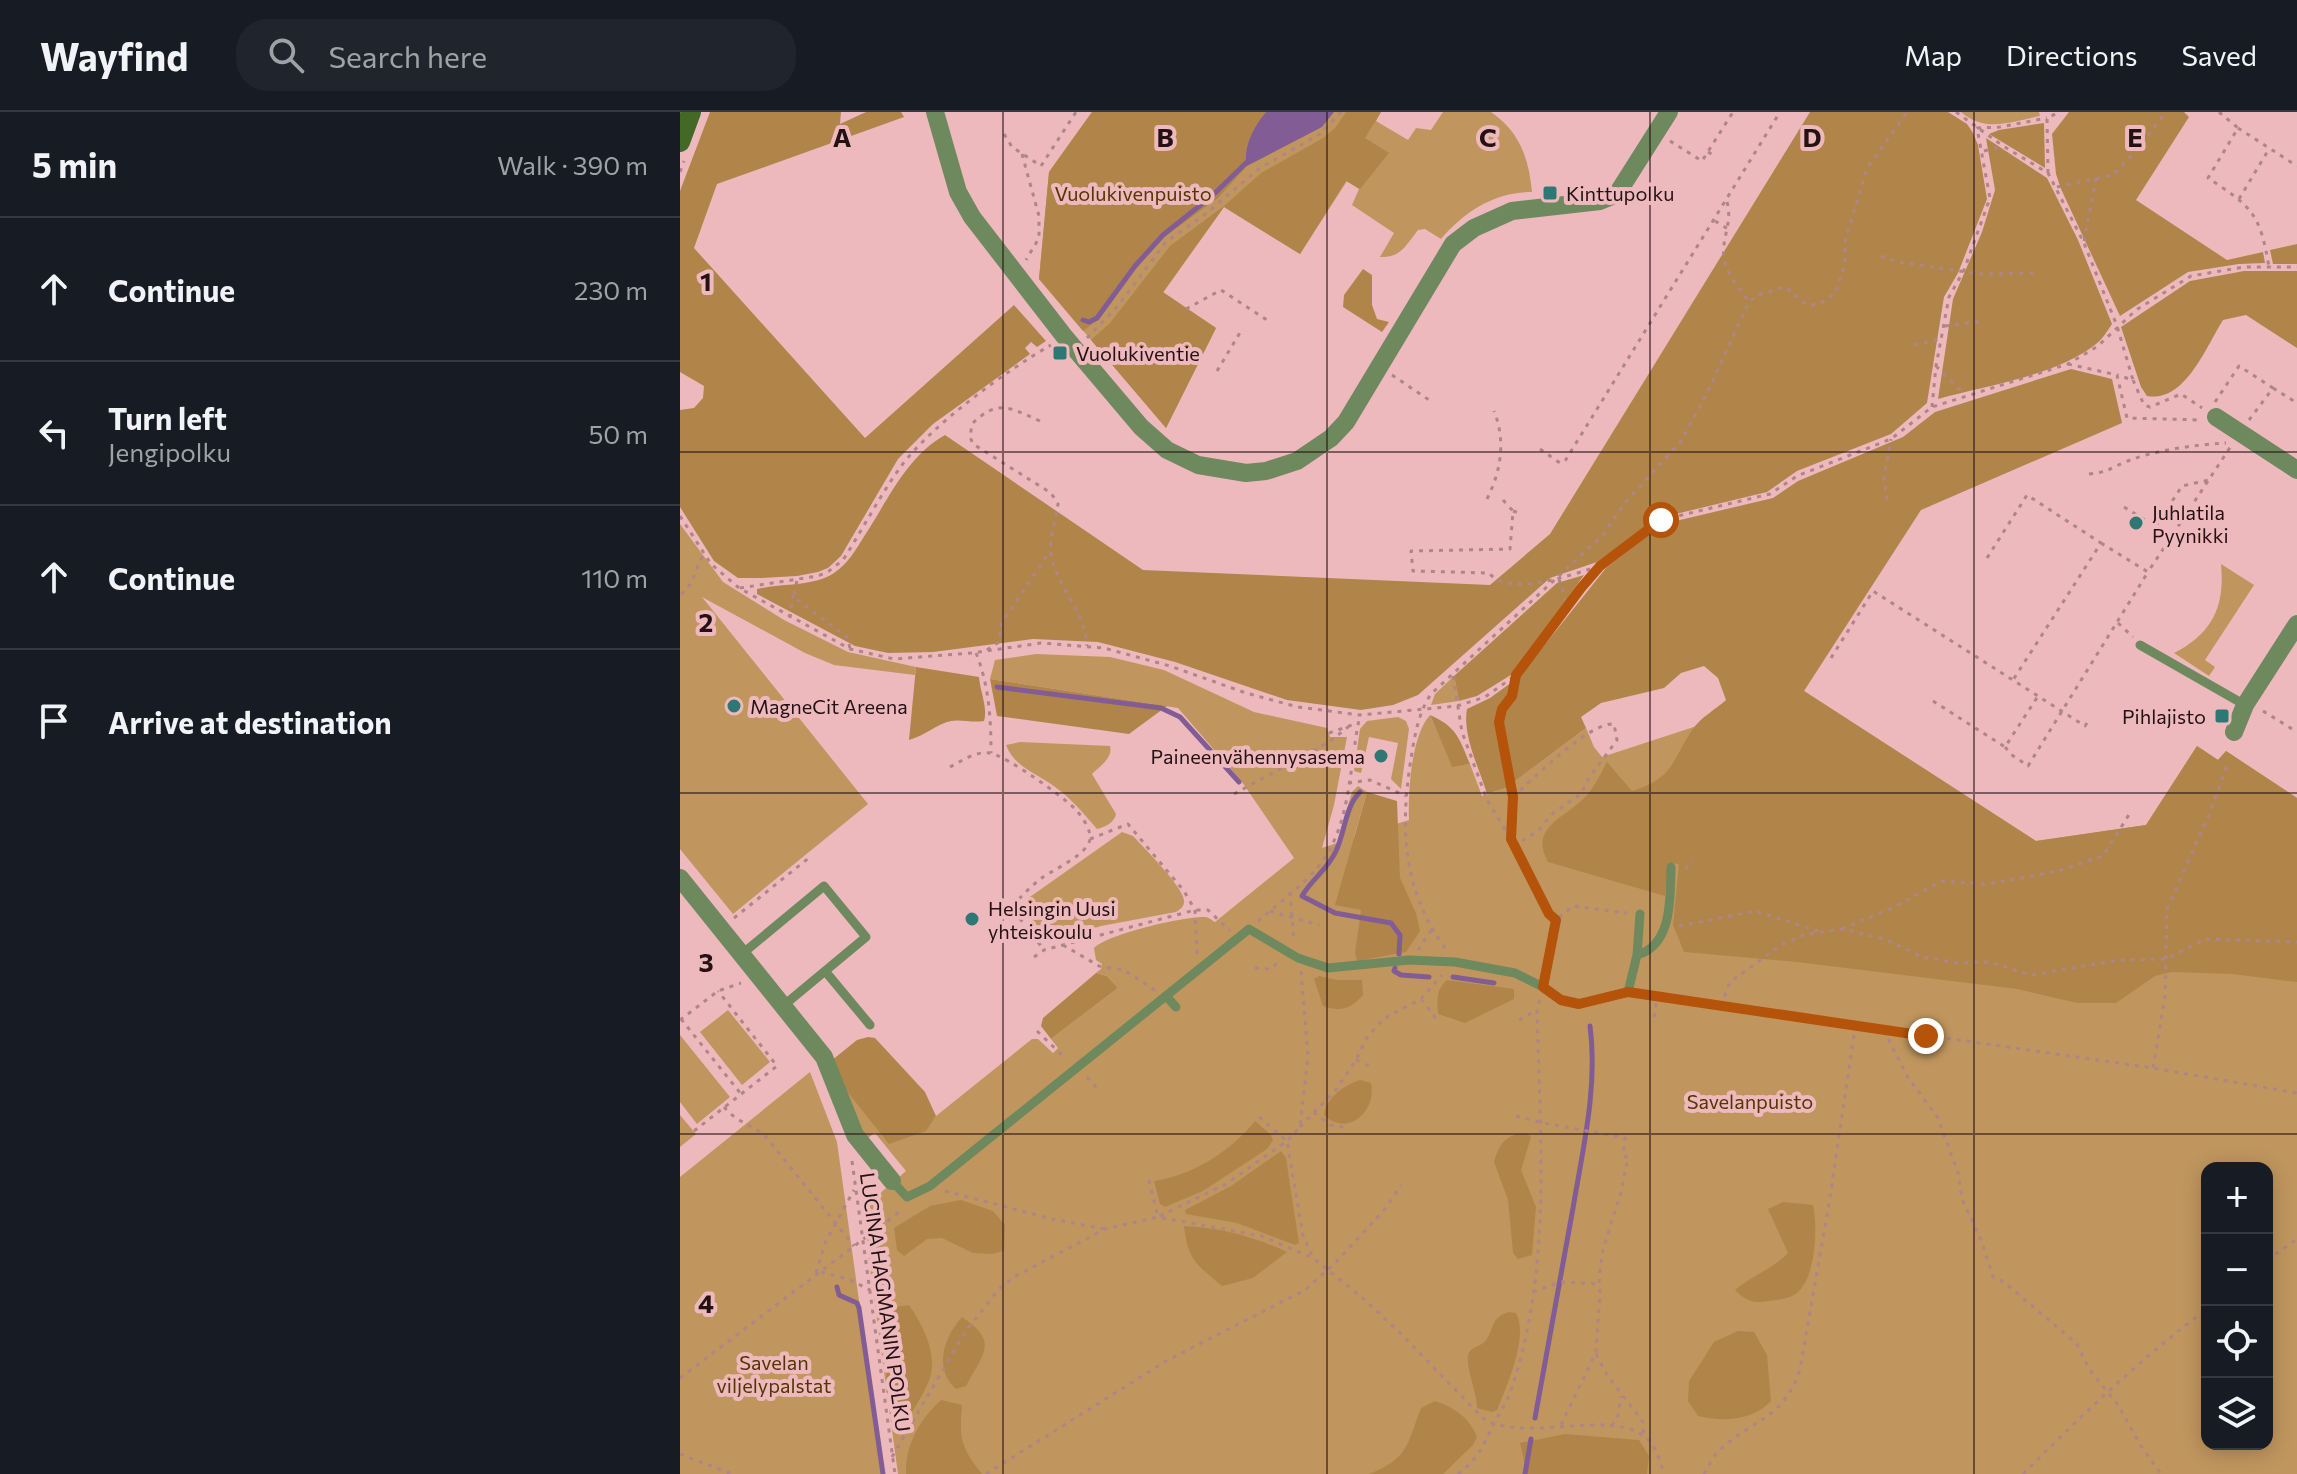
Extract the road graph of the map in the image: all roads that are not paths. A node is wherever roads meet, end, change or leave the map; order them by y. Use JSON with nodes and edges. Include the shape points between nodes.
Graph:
{"nodes":[{"id":1,"x":691,"y":112,"type":"edge"},
{"id":2,"x":935,"y":112,"type":"edge"},
{"id":3,"x":1669,"y":112,"type":"edge"},
{"id":4,"x":680,"y":142,"type":"edge"},
{"id":5,"x":2216,"y":417,"type":"road end"},
{"id":6,"x":2297,"y":470,"type":"edge"},
{"id":7,"x":2297,"y":624,"type":"edge"},
{"id":8,"x":2140,"y":645,"type":"road end"},
{"id":9,"x":2245,"y":705,"type":"junction"},
{"id":10,"x":2234,"y":732,"type":"dead end"},
{"id":11,"x":1671,"y":867,"type":"dead end"},
{"id":12,"x":680,"y":878,"type":"edge"},
{"id":13,"x":1640,"y":914,"type":"road end"},
{"id":14,"x":741,"y":955,"type":"junction"},
{"id":15,"x":1637,"y":955,"type":"junction"},
{"id":16,"x":825,"y":971,"type":"junction"},
{"id":17,"x":1166,"y":996,"type":"junction"},
{"id":18,"x":783,"y":1006,"type":"junction"},
{"id":19,"x":1176,"y":1007,"type":"dead end"},
{"id":20,"x":870,"y":1025,"type":"dead end"},
{"id":21,"x":892,"y":1181,"type":"joint"}],
"edges":[{"from":1,"to":4,"type":"main road"},
{"from":2,"to":3,"type":"street","via":[[958,192],[972,217],[1141,427],[1167,450],[1198,465],[1246,473],[1297,461],[1346,422],[1453,244],[1512,211],[1600,201],[1617,194]]},
{"from":5,"to":6,"type":"street"},
{"from":7,"to":9,"type":"street"},
{"from":8,"to":9,"type":"lane"},
{"from":9,"to":10,"type":"street"},
{"from":11,"to":15,"type":"lane","via":[[1669,916],[1656,943]]},
{"from":12,"to":14,"type":"street"},
{"from":13,"to":15,"type":"lane"},
{"from":14,"to":16,"type":"lane","via":[[824,886],[866,937]]},
{"from":14,"to":18,"type":"street"},
{"from":15,"to":17,"type":"lane","via":[[1628,992],[1579,1004],[1561,1000],[1515,973],[1455,962],[1409,960],[1328,968],[1245,932]]},
{"from":16,"to":18,"type":"lane"},
{"from":16,"to":20,"type":"lane"},
{"from":17,"to":19,"type":"lane"},
{"from":17,"to":21,"type":"lane","via":[[930,1186],[907,1197]]},
{"from":18,"to":21,"type":"street","via":[[824,1057],[855,1135]]}]}
